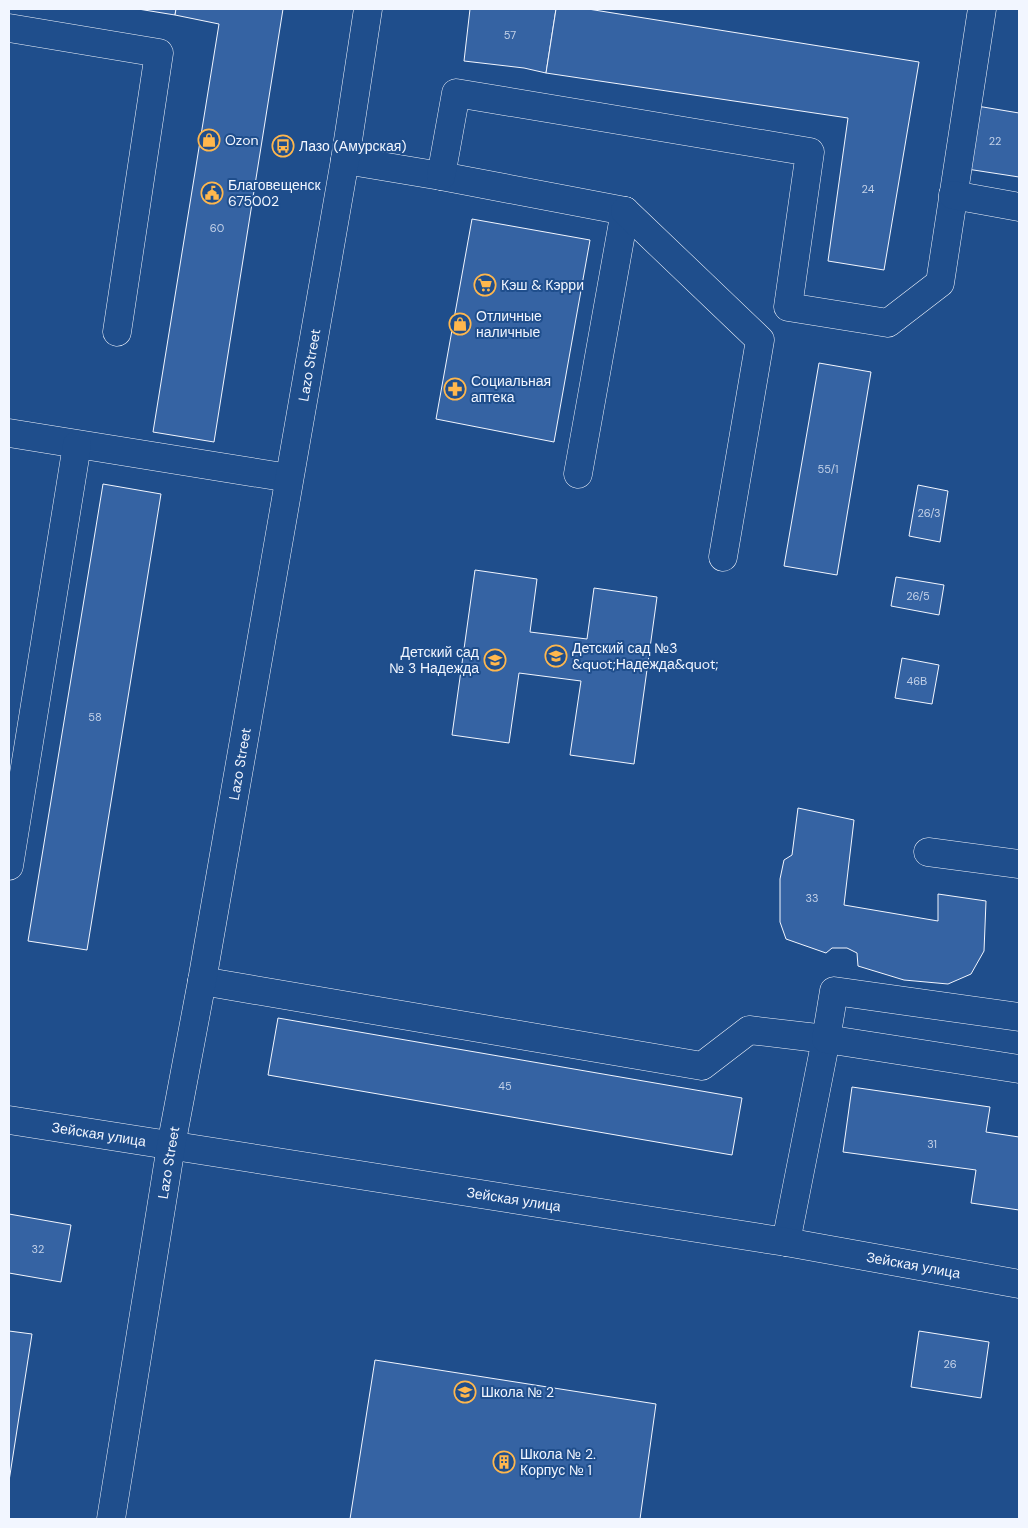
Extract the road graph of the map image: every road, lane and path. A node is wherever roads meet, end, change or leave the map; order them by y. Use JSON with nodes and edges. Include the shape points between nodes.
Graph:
{"nodes":[{"id":1,"x":368,"y":9,"type":"edge"},
{"id":2,"x":982,"y":9,"type":"edge"},
{"id":3,"x":9,"y":28,"type":"edge"},
{"id":4,"x":345,"y":160,"type":"junction"},
{"id":5,"x":441,"y":176,"type":"junction"},
{"id":6,"x":953,"y":195,"type":"junction"},
{"id":7,"x":1019,"y":207,"type":"edge"},
{"id":8,"x":624,"y":211,"type":"junction"},
{"id":9,"x":117,"y":332,"type":"dead end"},
{"id":10,"x":9,"y":433,"type":"edge"},
{"id":11,"x":77,"y":445,"type":"junction"},
{"id":12,"x":578,"y":474,"type":"dead end"},
{"id":13,"x":289,"y":478,"type":"junction"},
{"id":14,"x":723,"y":557,"type":"dead end"},
{"id":15,"x":928,"y":852,"type":"dead end"},
{"id":16,"x":1019,"y":864,"type":"edge"},
{"id":17,"x":9,"y":866,"type":"edge"},
{"id":18,"x":202,"y":981,"type":"junction"},
{"id":19,"x":1019,"y":1017,"type":"edge"},
{"id":20,"x":826,"y":1039,"type":"junction"},
{"id":21,"x":1019,"y":1069,"type":"edge"},
{"id":22,"x":9,"y":1120,"type":"edge"},
{"id":23,"x":171,"y":1146,"type":"junction"},
{"id":24,"x":786,"y":1242,"type":"junction"},
{"id":25,"x":1019,"y":1284,"type":"edge"},
{"id":26,"x":111,"y":1519,"type":"edge"}],
"edges":[{"from":1,"to":4,"type":"main road","name":"Lazo Street"},
{"from":2,"to":6,"type":"main road"},
{"from":3,"to":9,"type":"main road","via":[[159,52]]},
{"from":4,"to":5,"type":"main road"},
{"from":4,"to":13,"type":"main road","name":"Lazo Street"},
{"from":5,"to":6,"type":"main road","via":[[456,93],[810,152],[788,307],[888,323],[940,283]]},
{"from":5,"to":8,"type":"main road"},
{"from":6,"to":7,"type":"main road"},
{"from":8,"to":12,"type":"main road"},
{"from":8,"to":14,"type":"main road","via":[[760,340]]},
{"from":10,"to":11,"type":"main road"},
{"from":11,"to":13,"type":"main road"},
{"from":11,"to":17,"type":"main road"},
{"from":13,"to":18,"type":"main road","name":"Lazo Street"},
{"from":15,"to":16,"type":"main road"},
{"from":18,"to":20,"type":"main road","via":[[702,1066],[749,1030]]},
{"from":18,"to":23,"type":"main road","name":"Lazo Street"},
{"from":19,"to":20,"type":"main road","via":[[834,991]]},
{"from":20,"to":21,"type":"main road"},
{"from":20,"to":24,"type":"main road"},
{"from":22,"to":23,"type":"main road","name":"Зейская улица"},
{"from":23,"to":24,"type":"main road","name":"Зейская улица"},
{"from":23,"to":26,"type":"main road","name":"Lazo Street"},
{"from":24,"to":25,"type":"main road","name":"Зейская улица"}]}
